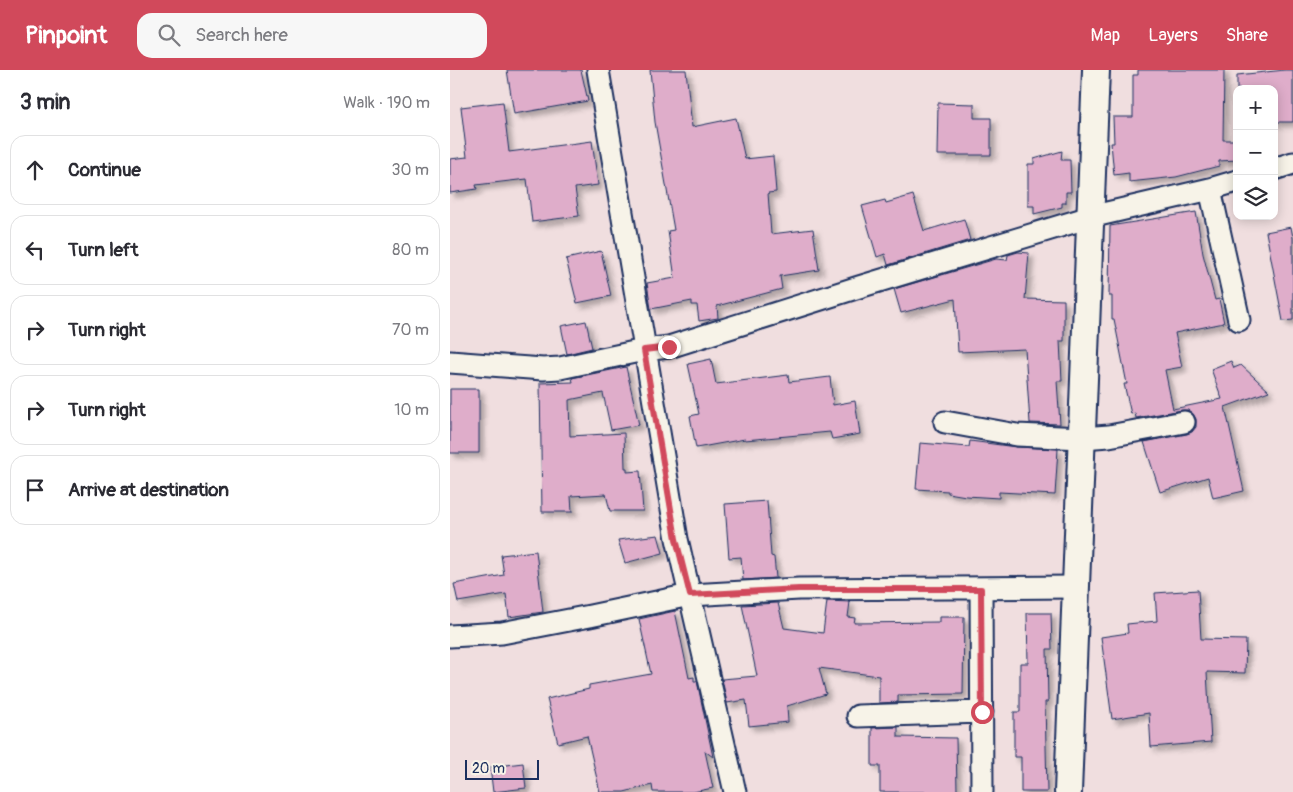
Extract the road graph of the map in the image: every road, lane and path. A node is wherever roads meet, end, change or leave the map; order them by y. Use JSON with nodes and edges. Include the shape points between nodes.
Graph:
{"nodes":[{"id":1,"x":598,"y":70,"type":"edge"},
{"id":2,"x":1096,"y":70,"type":"edge"},
{"id":3,"x":1293,"y":163,"type":"edge"},
{"id":4,"x":1278,"y":168,"type":"edge"},
{"id":5,"x":1233,"y":182,"type":"edge"},
{"id":6,"x":1210,"y":189,"type":"junction"},
{"id":7,"x":1090,"y":217,"type":"junction"},
{"id":8,"x":1239,"y":320,"type":"dead end"},
{"id":9,"x":644,"y":350,"type":"junction"},
{"id":10,"x":450,"y":362,"type":"edge"},
{"id":11,"x":945,"y":422,"type":"dead end"},
{"id":12,"x":1184,"y":422,"type":"dead end"},
{"id":13,"x":1082,"y":438,"type":"junction"},
{"id":14,"x":1076,"y":587,"type":"junction"},
{"id":15,"x":981,"y":589,"type":"junction"},
{"id":16,"x":690,"y":595,"type":"junction"},
{"id":17,"x":450,"y":636,"type":"edge"},
{"id":18,"x":982,"y":712,"type":"junction"},
{"id":19,"x":858,"y":716,"type":"dead end"},
{"id":20,"x":735,"y":792,"type":"edge"},
{"id":21,"x":982,"y":792,"type":"edge"},
{"id":22,"x":1068,"y":792,"type":"edge"}],
"edges":[{"from":1,"to":9,"type":"street"},
{"from":2,"to":7,"type":"street"},
{"from":3,"to":4,"type":"street"},
{"from":5,"to":6,"type":"street"},
{"from":6,"to":7,"type":"street"},
{"from":6,"to":8,"type":"street"},
{"from":7,"to":9,"type":"street","via":[[669,347]]},
{"from":7,"to":13,"type":"street"},
{"from":9,"to":10,"type":"street","via":[[560,368]]},
{"from":9,"to":16,"type":"street","via":[[676,539]]},
{"from":11,"to":13,"type":"street","via":[[1017,436]]},
{"from":12,"to":13,"type":"street"},
{"from":13,"to":14,"type":"street"},
{"from":14,"to":15,"type":"street"},
{"from":14,"to":22,"type":"street"},
{"from":15,"to":16,"type":"street","via":[[799,589]]},
{"from":15,"to":18,"type":"street"},
{"from":16,"to":17,"type":"street","via":[[502,633]]},
{"from":16,"to":20,"type":"street"},
{"from":18,"to":19,"type":"street"},
{"from":18,"to":21,"type":"street"}]}
